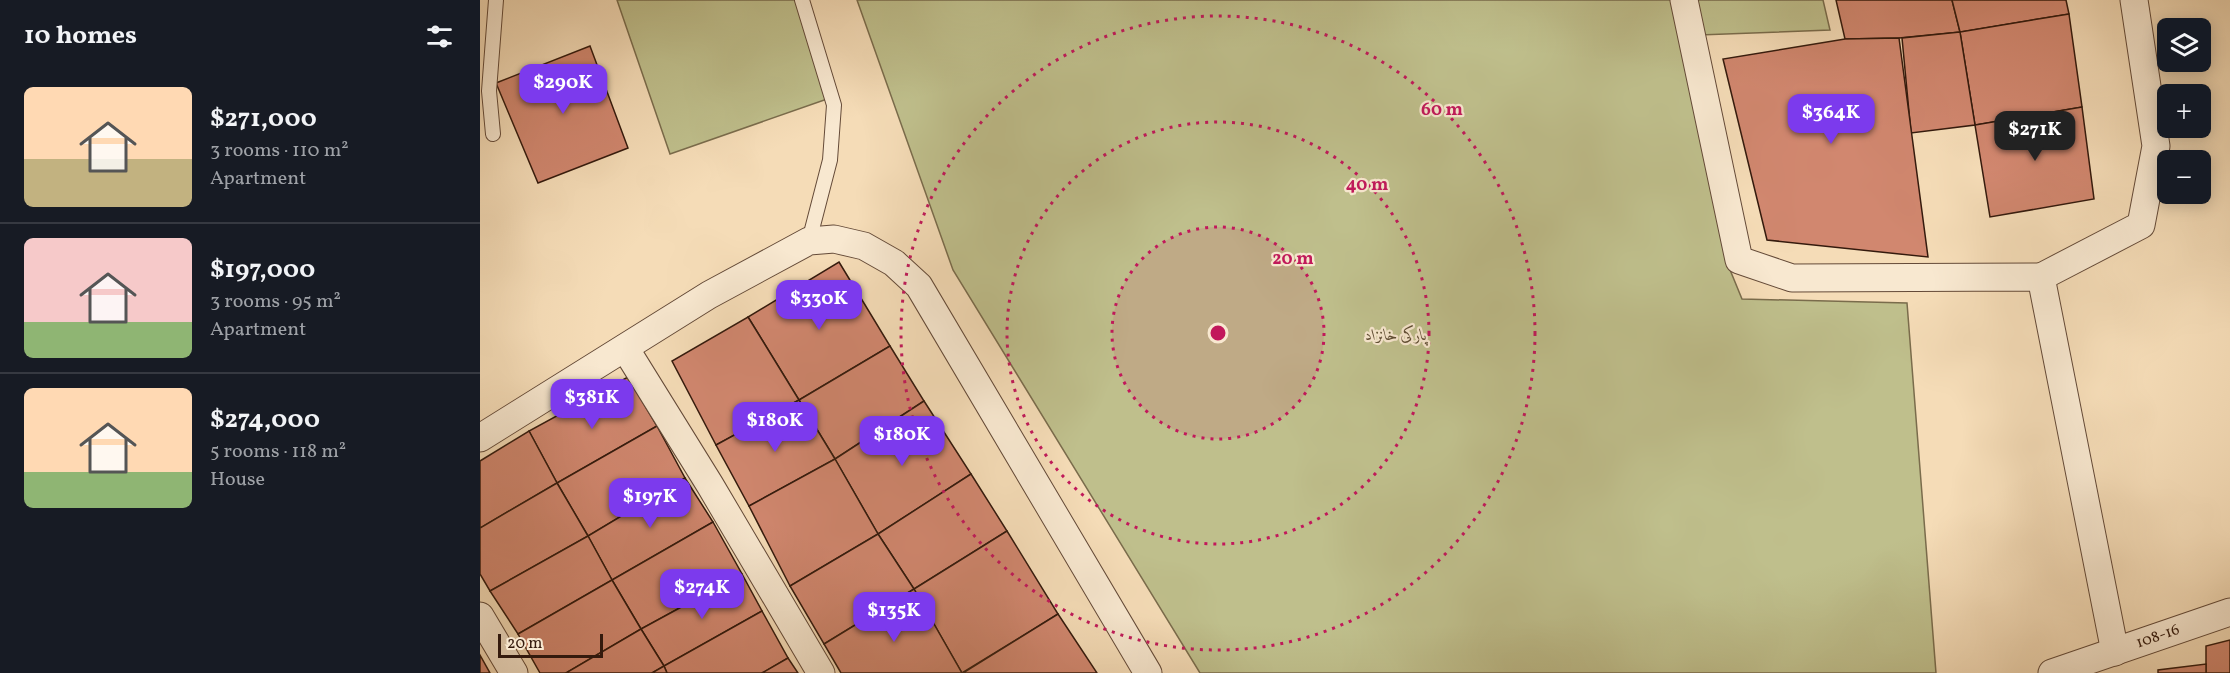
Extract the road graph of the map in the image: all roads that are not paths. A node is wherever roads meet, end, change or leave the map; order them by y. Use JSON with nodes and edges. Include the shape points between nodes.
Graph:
{"nodes":[{"id":1,"x":496,"y":0,"type":"edge"},
{"id":2,"x":802,"y":0,"type":"edge"},
{"id":3,"x":1684,"y":0,"type":"edge"},
{"id":4,"x":2134,"y":0,"type":"edge"},
{"id":5,"x":494,"y":134,"type":"dead end"},
{"id":6,"x":809,"y":241,"type":"junction"},
{"id":7,"x":2041,"y":277,"type":"junction"},
{"id":8,"x":625,"y":348,"type":"junction"},
{"id":9,"x":480,"y":438,"type":"edge"},
{"id":10,"x":2230,"y":612,"type":"edge"},
{"id":11,"x":480,"y":616,"type":"edge"},
{"id":12,"x":2115,"y":652,"type":"junction"},
{"id":13,"x":514,"y":673,"type":"edge"},
{"id":14,"x":821,"y":673,"type":"edge"},
{"id":15,"x":1148,"y":673,"type":"edge"},
{"id":16,"x":2052,"y":673,"type":"edge"}],
"edges":[{"from":1,"to":5,"type":"lane","via":[[489,91]]},
{"from":2,"to":6,"type":"lane","via":[[834,105],[830,160]]},
{"from":3,"to":7,"type":"street","via":[[1739,260],[1792,278]]},
{"from":4,"to":7,"type":"street","via":[[2156,146],[2141,225]]},
{"from":6,"to":8,"type":"street","via":[[709,295]]},
{"from":6,"to":15,"type":"street","via":[[834,239],[864,246],[894,263],[919,285]]},
{"from":7,"to":12,"type":"street"},
{"from":8,"to":9,"type":"street"},
{"from":8,"to":14,"type":"street"},
{"from":10,"to":12,"type":"street","name":"108-16"},
{"from":11,"to":13,"type":"street"},
{"from":12,"to":16,"type":"street","name":"108-16"}]}
